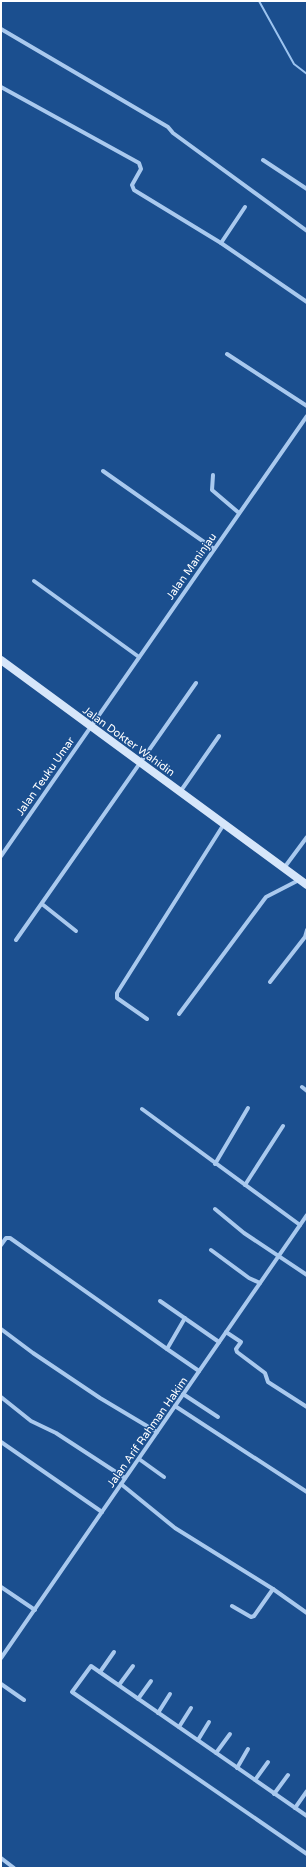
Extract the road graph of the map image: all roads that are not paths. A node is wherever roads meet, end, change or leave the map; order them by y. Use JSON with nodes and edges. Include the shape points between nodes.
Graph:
{"nodes":[{"id":1,"x":1,"y":29,"type":"edge"},
{"id":2,"x":1,"y":87,"type":"edge"},
{"id":3,"x":263,"y":160,"type":"dead end"},
{"id":4,"x":307,"y":190,"type":"edge"},
{"id":5,"x":245,"y":207,"type":"dead end"},
{"id":6,"x":307,"y":231,"type":"edge"},
{"id":7,"x":221,"y":243,"type":"junction"},
{"id":8,"x":307,"y":302,"type":"edge"},
{"id":9,"x":227,"y":354,"type":"dead end"},
{"id":10,"x":307,"y":406,"type":"edge"},
{"id":11,"x":307,"y":416,"type":"edge"},
{"id":12,"x":103,"y":471,"type":"dead end"},
{"id":13,"x":214,"y":475,"type":"dead end"},
{"id":14,"x":239,"y":513,"type":"junction"},
{"id":15,"x":214,"y":549,"type":"junction"},
{"id":16,"x":34,"y":581,"type":"dead end"},
{"id":17,"x":139,"y":657,"type":"junction"},
{"id":18,"x":1,"y":660,"type":"edge"},
{"id":19,"x":196,"y":683,"type":"dead end"},
{"id":20,"x":91,"y":726,"type":"junction"},
{"id":21,"x":219,"y":736,"type":"dead end"},
{"id":22,"x":141,"y":764,"type":"junction"},
{"id":23,"x":180,"y":792,"type":"junction"},
{"id":24,"x":224,"y":824,"type":"junction"},
{"id":25,"x":307,"y":837,"type":"edge"},
{"id":26,"x":1,"y":856,"type":"edge"},
{"id":27,"x":284,"y":868,"type":"junction"},
{"id":28,"x":300,"y":880,"type":"junction"},
{"id":29,"x":307,"y":885,"type":"edge"},
{"id":30,"x":42,"y":904,"type":"junction"},
{"id":31,"x":307,"y":930,"type":"edge"},
{"id":32,"x":76,"y":931,"type":"dead end"},
{"id":33,"x":16,"y":940,"type":"dead end"},
{"id":34,"x":270,"y":982,"type":"dead end"},
{"id":35,"x":179,"y":1014,"type":"dead end"},
{"id":36,"x":147,"y":1019,"type":"dead end"},
{"id":37,"x":302,"y":1087,"type":"dead end"},
{"id":38,"x":307,"y":1091,"type":"edge"},
{"id":39,"x":248,"y":1108,"type":"dead end"},
{"id":40,"x":142,"y":1109,"type":"dead end"},
{"id":41,"x":283,"y":1126,"type":"dead end"},
{"id":42,"x":215,"y":1164,"type":"junction"},
{"id":43,"x":245,"y":1185,"type":"junction"},
{"id":44,"x":215,"y":1209,"type":"dead end"},
{"id":45,"x":307,"y":1215,"type":"edge"},
{"id":46,"x":300,"y":1225,"type":"junction"},
{"id":47,"x":1,"y":1244,"type":"edge"},
{"id":48,"x":211,"y":1250,"type":"dead end"},
{"id":49,"x":279,"y":1255,"type":"junction"},
{"id":50,"x":307,"y":1275,"type":"edge"},
{"id":51,"x":260,"y":1284,"type":"junction"},
{"id":52,"x":160,"y":1301,"type":"dead end"},
{"id":53,"x":185,"y":1318,"type":"junction"},
{"id":54,"x":1,"y":1329,"type":"edge"},
{"id":55,"x":226,"y":1332,"type":"junction"},
{"id":56,"x":220,"y":1342,"type":"junction"},
{"id":57,"x":166,"y":1349,"type":"junction"},
{"id":58,"x":199,"y":1371,"type":"junction"},
{"id":59,"x":183,"y":1394,"type":"junction"},
{"id":60,"x":1,"y":1397,"type":"edge"},
{"id":61,"x":175,"y":1406,"type":"junction"},
{"id":62,"x":307,"y":1407,"type":"edge"},
{"id":63,"x":218,"y":1417,"type":"dead end"},
{"id":64,"x":157,"y":1432,"type":"junction"},
{"id":65,"x":1,"y":1442,"type":"edge"},
{"id":66,"x":139,"y":1459,"type":"junction"},
{"id":67,"x":164,"y":1477,"type":"dead end"},
{"id":68,"x":125,"y":1478,"type":"junction"},
{"id":69,"x":121,"y":1484,"type":"junction"},
{"id":70,"x":307,"y":1492,"type":"edge"},
{"id":71,"x":102,"y":1512,"type":"junction"},
{"id":72,"x":1,"y":1587,"type":"edge"},
{"id":73,"x":273,"y":1589,"type":"junction"},
{"id":74,"x":232,"y":1606,"type":"dead end"},
{"id":75,"x":35,"y":1610,"type":"junction"},
{"id":76,"x":307,"y":1613,"type":"edge"},
{"id":77,"x":114,"y":1652,"type":"dead end"},
{"id":78,"x":1,"y":1657,"type":"edge"},
{"id":79,"x":133,"y":1666,"type":"dead end"},
{"id":80,"x":100,"y":1672,"type":"junction"},
{"id":81,"x":151,"y":1681,"type":"dead end"},
{"id":82,"x":1,"y":1684,"type":"edge"},
{"id":83,"x":119,"y":1685,"type":"junction"},
{"id":84,"x":170,"y":1694,"type":"dead end"},
{"id":85,"x":138,"y":1699,"type":"junction"},
{"id":86,"x":24,"y":1700,"type":"dead end"},
{"id":87,"x":191,"y":1708,"type":"dead end"},
{"id":88,"x":158,"y":1713,"type":"junction"},
{"id":89,"x":210,"y":1722,"type":"dead end"},
{"id":90,"x":179,"y":1727,"type":"junction"},
{"id":91,"x":230,"y":1734,"type":"dead end"},
{"id":92,"x":198,"y":1740,"type":"junction"},
{"id":93,"x":248,"y":1749,"type":"dead end"},
{"id":94,"x":216,"y":1753,"type":"junction"},
{"id":95,"x":268,"y":1762,"type":"dead end"},
{"id":96,"x":237,"y":1768,"type":"junction"},
{"id":97,"x":288,"y":1775,"type":"dead end"},
{"id":98,"x":255,"y":1780,"type":"junction"},
{"id":99,"x":307,"y":1791,"type":"edge"},
{"id":100,"x":274,"y":1794,"type":"junction"},
{"id":101,"x":295,"y":1808,"type":"junction"},
{"id":102,"x":307,"y":1816,"type":"edge"},
{"id":103,"x":307,"y":1854,"type":"edge"},
{"id":104,"x":1,"y":1858,"type":"edge"},
{"id":105,"x":14,"y":1868,"type":"edge"}],
"edges":[{"from":1,"to":6,"type":"street","via":[[168,127],[172,134]]},
{"from":2,"to":7,"type":"street","via":[[139,163],[141,169],[132,188]]},
{"from":3,"to":4,"type":"street"},
{"from":5,"to":7,"type":"street"},
{"from":7,"to":8,"type":"street"},
{"from":9,"to":10,"type":"street"},
{"from":11,"to":14,"type":"street","name":"Jalan Maninjau"},
{"from":12,"to":15,"type":"street"},
{"from":13,"to":14,"type":"street","via":[[212,490]]},
{"from":14,"to":15,"type":"street","name":"Jalan Maninjau"},
{"from":15,"to":17,"type":"street","name":"Jalan Maninjau"},
{"from":16,"to":17,"type":"street"},
{"from":17,"to":20,"type":"street","name":"Jalan Maninjau"},
{"from":18,"to":20,"type":"street","name":"Jalan Dokter Wahidin"},
{"from":19,"to":22,"type":"street"},
{"from":20,"to":22,"type":"street","name":"Jalan Dokter Wahidin"},
{"from":20,"to":26,"type":"street","name":"Jalan Teuku Umar"},
{"from":21,"to":23,"type":"street"},
{"from":22,"to":23,"type":"street","name":"Jalan Dokter Wahidin"},
{"from":22,"to":30,"type":"street"},
{"from":23,"to":24,"type":"street","name":"Jalan Dokter Wahidin"},
{"from":24,"to":27,"type":"street","name":"Jalan Dokter Wahidin"},
{"from":24,"to":36,"type":"street","via":[[116,993],[117,998]]},
{"from":25,"to":27,"type":"street"},
{"from":27,"to":28,"type":"street","name":"Jalan Dokter Wahidin"},
{"from":28,"to":29,"type":"street","name":"Jalan Dokter Wahidin"},
{"from":28,"to":35,"type":"street","via":[[263,901]]},
{"from":30,"to":32,"type":"street"},
{"from":30,"to":33,"type":"street"},
{"from":31,"to":34,"type":"street","via":[[305,937]]},
{"from":37,"to":38,"type":"street"},
{"from":39,"to":42,"type":"street"},
{"from":40,"to":42,"type":"street"},
{"from":41,"to":43,"type":"street"},
{"from":42,"to":43,"type":"street"},
{"from":43,"to":46,"type":"street"},
{"from":44,"to":49,"type":"street","via":[[244,1233]]},
{"from":45,"to":46,"type":"street","name":"Jalan Arif Rahman Hakim"},
{"from":46,"to":49,"type":"street","name":"Jalan Arif Rahman Hakim"},
{"from":47,"to":57,"type":"street","via":[[6,1238],[10,1238]]},
{"from":48,"to":51,"type":"street"},
{"from":49,"to":50,"type":"street"},
{"from":49,"to":51,"type":"street","name":"Jalan Arif Rahman Hakim"},
{"from":51,"to":55,"type":"street","name":"Jalan Arif Rahman Hakim"},
{"from":52,"to":53,"type":"street"},
{"from":53,"to":56,"type":"street"},
{"from":53,"to":57,"type":"street"},
{"from":54,"to":64,"type":"street","via":[[94,1394]]},
{"from":55,"to":56,"type":"street","name":"Jalan Arif Rahman Hakim"},
{"from":55,"to":62,"type":"street","via":[[241,1342],[236,1349],[237,1352],[265,1373],[268,1382]]},
{"from":56,"to":58,"type":"street","name":"Jalan Arif Rahman Hakim"},
{"from":57,"to":58,"type":"street"},
{"from":58,"to":59,"type":"street","name":"Jalan Arif Rahman Hakim"},
{"from":59,"to":61,"type":"street","name":"Jalan Arif Rahman Hakim"},
{"from":59,"to":63,"type":"street"},
{"from":60,"to":68,"type":"street","via":[[24,1416],[56,1433]]},
{"from":61,"to":64,"type":"street","name":"Jalan Arif Rahman Hakim"},
{"from":61,"to":70,"type":"street"},
{"from":64,"to":66,"type":"street","name":"Jalan Arif Rahman Hakim"},
{"from":65,"to":71,"type":"street"},
{"from":66,"to":67,"type":"street"},
{"from":66,"to":68,"type":"street","name":"Jalan Arif Rahman Hakim"},
{"from":68,"to":69,"type":"street","name":"Jalan Arif Rahman Hakim"},
{"from":69,"to":71,"type":"street","name":"Jalan Arif Rahman Hakim"},
{"from":69,"to":73,"type":"street","via":[[175,1528]]},
{"from":71,"to":75,"type":"street","name":"Jalan Arif Rahman Hakim"},
{"from":72,"to":75,"type":"street"},
{"from":73,"to":74,"type":"street","via":[[254,1616],[251,1617]]},
{"from":73,"to":76,"type":"street"},
{"from":75,"to":78,"type":"street","name":"Jalan Arif Rahman Hakim"},
{"from":77,"to":80,"type":"street"},
{"from":79,"to":83,"type":"street"},
{"from":80,"to":83,"type":"street"},
{"from":80,"to":103,"type":"street","via":[[91,1666],[72,1692]]},
{"from":81,"to":85,"type":"street"},
{"from":82,"to":86,"type":"street"},
{"from":83,"to":85,"type":"street"},
{"from":84,"to":88,"type":"street"},
{"from":85,"to":88,"type":"street"},
{"from":87,"to":90,"type":"street"},
{"from":88,"to":90,"type":"street"},
{"from":89,"to":92,"type":"street"},
{"from":90,"to":92,"type":"street"},
{"from":91,"to":94,"type":"street"},
{"from":92,"to":94,"type":"street"},
{"from":93,"to":96,"type":"street"},
{"from":94,"to":96,"type":"street"},
{"from":95,"to":98,"type":"street"},
{"from":96,"to":98,"type":"street"},
{"from":97,"to":100,"type":"street"},
{"from":98,"to":100,"type":"street"},
{"from":99,"to":101,"type":"street"},
{"from":100,"to":101,"type":"street"},
{"from":101,"to":102,"type":"street"},
{"from":104,"to":105,"type":"street"}]}
